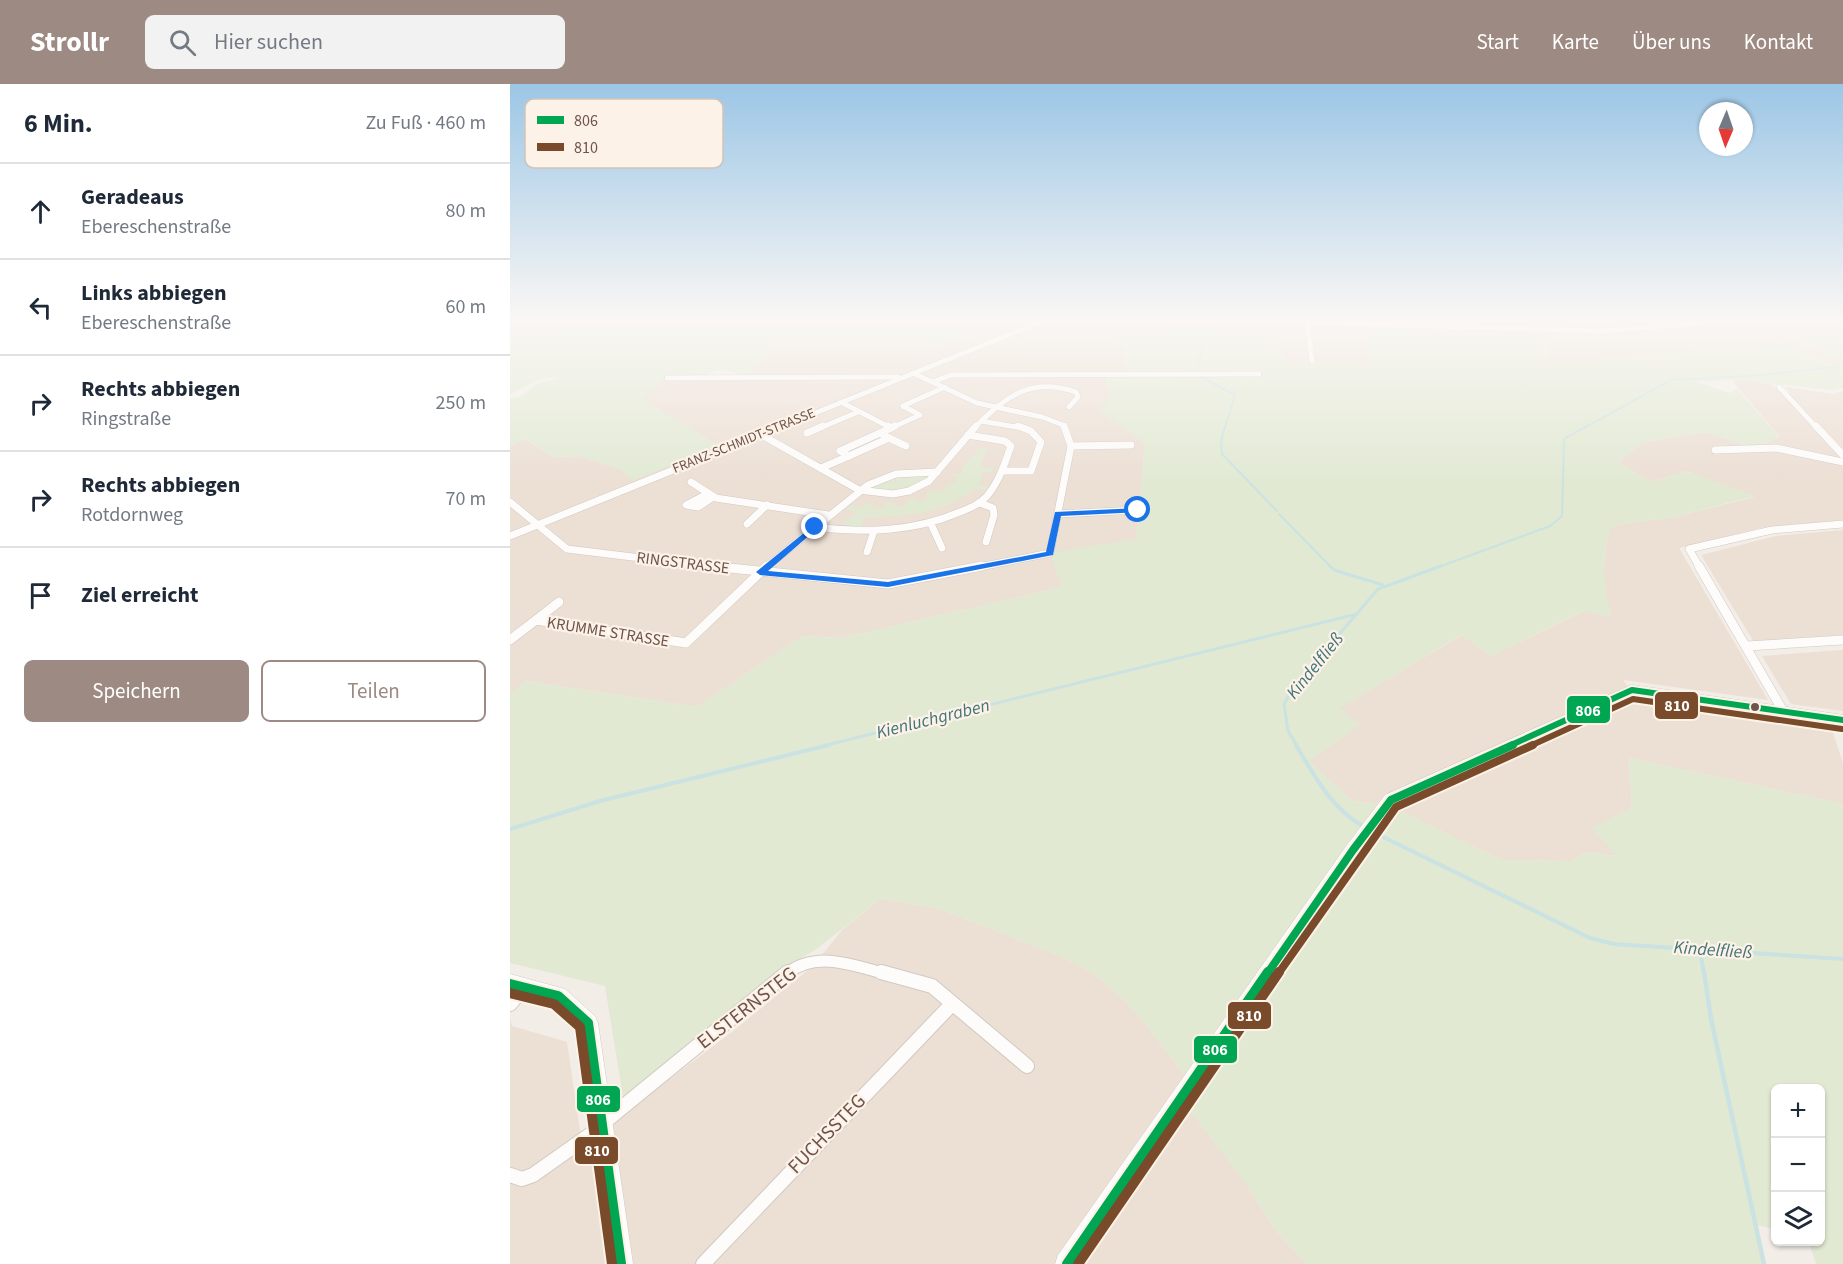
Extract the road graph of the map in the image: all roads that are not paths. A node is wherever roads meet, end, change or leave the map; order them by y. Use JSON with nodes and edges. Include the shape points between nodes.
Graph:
{"nodes":[{"id":1,"x":913,"y":373,"type":"joint"},
{"id":2,"x":1259,"y":374,"type":"dead end"},
{"id":3,"x":667,"y":378,"type":"dead end"},
{"id":4,"x":899,"y":378,"type":"junction"},
{"id":5,"x":935,"y":381,"type":"junction"},
{"id":6,"x":945,"y":387,"type":"junction"},
{"id":7,"x":1779,"y":387,"type":"dead end"},
{"id":8,"x":841,"y":402,"type":"junction"},
{"id":9,"x":1069,"y":406,"type":"dead end"},
{"id":10,"x":994,"y":408,"type":"junction"},
{"id":11,"x":858,"y":412,"type":"junction"},
{"id":12,"x":981,"y":421,"type":"junction"},
{"id":13,"x":891,"y":428,"type":"junction"},
{"id":14,"x":807,"y":433,"type":"dead end"},
{"id":15,"x":880,"y":433,"type":"junction"},
{"id":16,"x":760,"y":435,"type":"junction"},
{"id":17,"x":968,"y":435,"type":"junction"},
{"id":18,"x":889,"y":438,"type":"junction"},
{"id":19,"x":1131,"y":445,"type":"dead end"},
{"id":20,"x":906,"y":446,"type":"dead end"},
{"id":21,"x":1071,"y":446,"type":"junction"},
{"id":22,"x":1715,"y":450,"type":"dead end"},
{"id":23,"x":1843,"y":454,"type":"edge"},
{"id":24,"x":849,"y":456,"type":"junction"},
{"id":25,"x":1843,"y":462,"type":"edge"},
{"id":26,"x":821,"y":468,"type":"junction"},
{"id":27,"x":1003,"y":471,"type":"junction"},
{"id":28,"x":937,"y":472,"type":"junction"},
{"id":29,"x":692,"y":482,"type":"dead end"},
{"id":30,"x":859,"y":490,"type":"junction"},
{"id":31,"x":510,"y":502,"type":"edge"},
{"id":32,"x":980,"y":503,"type":"junction"},
{"id":33,"x":767,"y":506,"type":"junction"},
{"id":34,"x":1138,"y":510,"type":"dead end"},
{"id":35,"x":1057,"y":514,"type":"junction"},
{"id":36,"x":828,"y":515,"type":"junction"},
{"id":37,"x":931,"y":524,"type":"junction"},
{"id":38,"x":1843,"y":524,"type":"edge"},
{"id":39,"x":536,"y":525,"type":"junction"},
{"id":40,"x":747,"y":525,"type":"dead end"},
{"id":41,"x":815,"y":527,"type":"junction"},
{"id":42,"x":874,"y":531,"type":"junction"},
{"id":43,"x":510,"y":536,"type":"edge"},
{"id":44,"x":986,"y":542,"type":"dead end"},
{"id":45,"x":942,"y":548,"type":"dead end"},
{"id":46,"x":867,"y":552,"type":"dead end"},
{"id":47,"x":760,"y":572,"type":"junction"},
{"id":48,"x":559,"y":602,"type":"dead end"},
{"id":49,"x":536,"y":620,"type":"junction"},
{"id":50,"x":510,"y":640,"type":"edge"},
{"id":51,"x":1843,"y":640,"type":"edge"},
{"id":52,"x":1747,"y":646,"type":"junction"},
{"id":53,"x":1783,"y":711,"type":"junction"},
{"id":54,"x":1843,"y":720,"type":"edge"},
{"id":55,"x":517,"y":985,"type":"edge"},
{"id":56,"x":510,"y":1004,"type":"edge"},
{"id":57,"x":952,"y":1004,"type":"junction"},
{"id":58,"x":1027,"y":1066,"type":"dead end"},
{"id":59,"x":603,"y":1124,"type":"junction"},
{"id":60,"x":510,"y":1175,"type":"edge"},
{"id":61,"x":621,"y":1264,"type":"edge"},
{"id":62,"x":703,"y":1264,"type":"edge"},
{"id":63,"x":1067,"y":1264,"type":"edge"}],
"edges":[{"from":1,"to":4,"type":"street","name":"FRANZ-SCHMIDT-STRASSE"},
{"from":1,"to":5,"type":"street"},
{"from":2,"to":5,"type":"street","via":[[951,375]]},
{"from":3,"to":4,"type":"street"},
{"from":4,"to":8,"type":"street","name":"FRANZ-SCHMIDT-STRASSE"},
{"from":5,"to":6,"type":"street"},
{"from":6,"to":10,"type":"street","via":[[972,402]]},
{"from":6,"to":13,"type":"street","via":[[903,406],[920,415]]},
{"from":7,"to":23,"type":"street"},
{"from":8,"to":11,"type":"street"},
{"from":8,"to":16,"type":"street","name":"FRANZ-SCHMIDT-STRASSE"},
{"from":9,"to":10,"type":"street","via":[[1078,397],[1076,392],[1056,386],[1026,390]]},
{"from":10,"to":12,"type":"street"},
{"from":10,"to":21,"type":"street","via":[[1063,425]]},
{"from":11,"to":13,"type":"street"},
{"from":11,"to":14,"type":"street"},
{"from":12,"to":17,"type":"street"},
{"from":12,"to":27,"type":"street","via":[[1033,432],[1041,442],[1031,471]]},
{"from":13,"to":15,"type":"street"},
{"from":15,"to":18,"type":"street"},
{"from":15,"to":24,"type":"street","via":[[840,451]]},
{"from":16,"to":26,"type":"street"},
{"from":16,"to":39,"type":"street","name":"FRANZ-SCHMIDT-STRASSE"},
{"from":17,"to":27,"type":"street","via":[[1010,443]]},
{"from":17,"to":28,"type":"street"},
{"from":18,"to":20,"type":"street"},
{"from":18,"to":24,"type":"street"},
{"from":19,"to":21,"type":"street"},
{"from":21,"to":35,"type":"street"},
{"from":22,"to":25,"type":"street","via":[[1776,448]]},
{"from":24,"to":26,"type":"street"},
{"from":26,"to":30,"type":"street"},
{"from":27,"to":32,"type":"street"},
{"from":28,"to":30,"type":"street","via":[[896,473]]},
{"from":28,"to":30,"type":"street","via":[[911,491],[874,495]]},
{"from":29,"to":33,"type":"street","via":[[710,495]]},
{"from":30,"to":36,"type":"street"},
{"from":31,"to":39,"type":"street","name":"RINGSTRASSE"},
{"from":32,"to":37,"type":"street"},
{"from":32,"to":44,"type":"street","via":[[993,508]]},
{"from":33,"to":36,"type":"street"},
{"from":33,"to":40,"type":"street"},
{"from":34,"to":35,"type":"street"},
{"from":35,"to":47,"type":"street","name":"RINGSTRASSE","via":[[1050,553],[888,584]]},
{"from":36,"to":41,"type":"street"},
{"from":37,"to":42,"type":"street"},
{"from":37,"to":45,"type":"street"},
{"from":38,"to":52,"type":"street","via":[[1772,530],[1689,549]]},
{"from":39,"to":43,"type":"street","name":"FRANZ-SCHMIDT-STRASSE"},
{"from":39,"to":47,"type":"street","name":"RINGSTRASSE","via":[[567,549]]},
{"from":41,"to":42,"type":"street"},
{"from":41,"to":47,"type":"street"},
{"from":42,"to":46,"type":"street"},
{"from":47,"to":49,"type":"street","name":"KRUMME STRASSE","via":[[686,643]]},
{"from":48,"to":49,"type":"street","name":"KRUMME STRASSE"},
{"from":49,"to":50,"type":"street","name":"KRUMME STRASSE"},
{"from":51,"to":52,"type":"street"},
{"from":52,"to":53,"type":"street"},
{"from":53,"to":54,"type":"street"},
{"from":53,"to":63,"type":"street","via":[[1628,691],[1391,800]]},
{"from":55,"to":56,"type":"street"},
{"from":55,"to":59,"type":"street","via":[[558,996],[588,1023]]},
{"from":57,"to":58,"type":"street","name":"ELSTERNSTEG"},
{"from":57,"to":59,"type":"street","name":"ELSTERNSTEG","via":[[932,986],[842,962],[812,960],[793,969]]},
{"from":57,"to":62,"type":"street","name":"FUCHSSTEG"},
{"from":59,"to":60,"type":"street","name":"ELSTERNSTEG","via":[[533,1175],[522,1179]]},
{"from":59,"to":61,"type":"street"}]}
